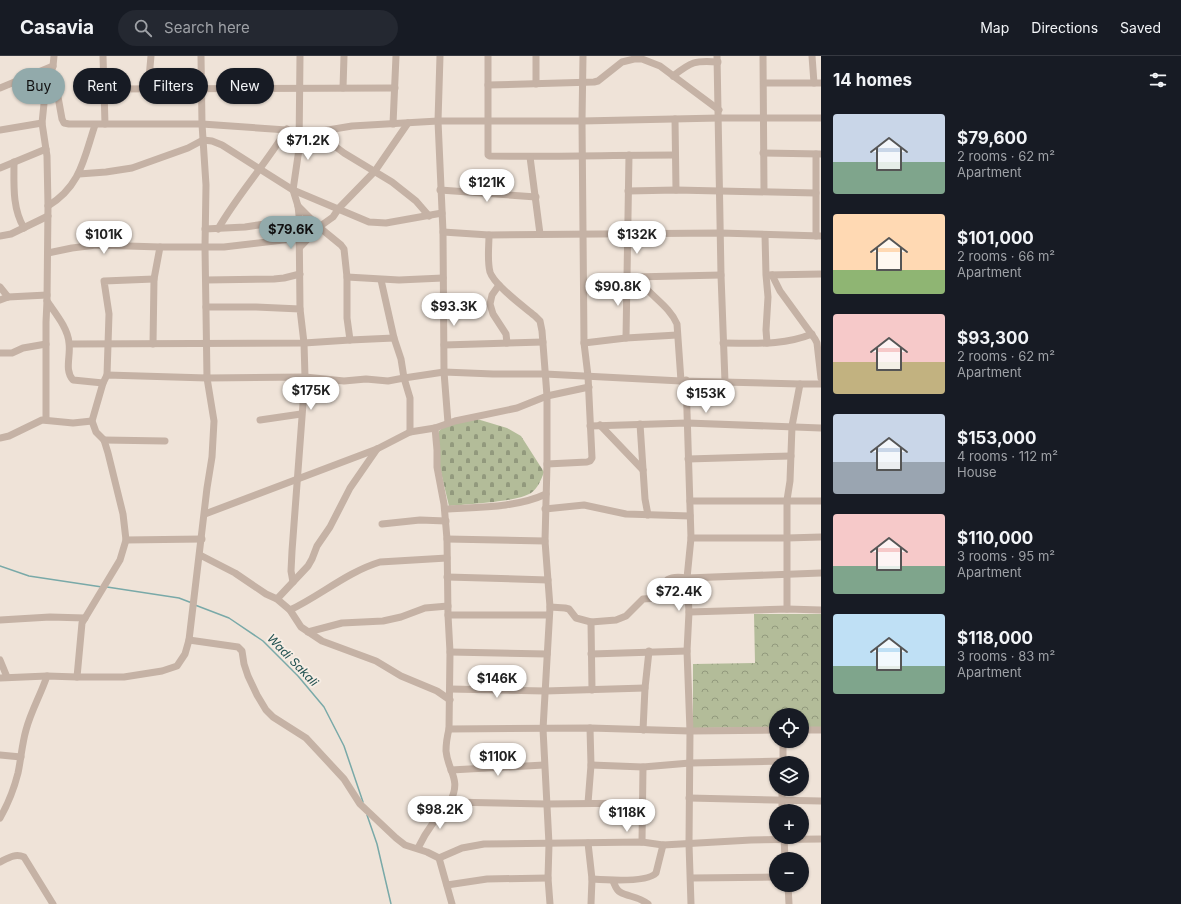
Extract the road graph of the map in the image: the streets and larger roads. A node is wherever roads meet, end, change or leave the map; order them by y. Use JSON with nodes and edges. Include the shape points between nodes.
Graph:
{"nodes":[{"id":1,"x":54,"y":56,"type":"edge"},
{"id":2,"x":103,"y":56,"type":"edge"},
{"id":3,"x":151,"y":56,"type":"edge"},
{"id":4,"x":201,"y":56,"type":"edge"},
{"id":5,"x":300,"y":56,"type":"edge"},
{"id":6,"x":344,"y":56,"type":"edge"},
{"id":7,"x":396,"y":56,"type":"edge"},
{"id":8,"x":440,"y":56,"type":"edge"},
{"id":9,"x":488,"y":56,"type":"edge"},
{"id":10,"x":536,"y":56,"type":"edge"},
{"id":11,"x":583,"y":56,"type":"edge"},
{"id":12,"x":763,"y":56,"type":"edge"},
{"id":13,"x":812,"y":56,"type":"edge"},
{"id":14,"x":718,"y":59,"type":"edge"},
{"id":15,"x":53,"y":66,"type":"joint"},
{"id":16,"x":103,"y":68,"type":"edge"},
{"id":17,"x":150,"y":68,"type":"edge"},
{"id":18,"x":201,"y":68,"type":"edge"},
{"id":19,"x":674,"y":76,"type":"junction"},
{"id":20,"x":583,"y":83,"type":"junction"},
{"id":21,"x":764,"y":83,"type":"junction"},
{"id":22,"x":817,"y":83,"type":"edge"},
{"id":23,"x":536,"y":84,"type":"junction"},
{"id":24,"x":488,"y":85,"type":"junction"},
{"id":25,"x":0,"y":88,"type":"edge"},
{"id":26,"x":343,"y":88,"type":"junction"},
{"id":27,"x":395,"y":88,"type":"junction"},
{"id":28,"x":208,"y":89,"type":"edge"},
{"id":29,"x":299,"y":89,"type":"junction"},
{"id":30,"x":44,"y":104,"type":"edge"},
{"id":31,"x":59,"y":104,"type":"edge"},
{"id":32,"x":104,"y":104,"type":"edge"},
{"id":33,"x":201,"y":104,"type":"edge"},
{"id":34,"x":719,"y":110,"type":"junction"},
{"id":35,"x":719,"y":118,"type":"junction"},
{"id":36,"x":763,"y":118,"type":"junction"},
{"id":37,"x":821,"y":118,"type":"edge"},
{"id":38,"x":675,"y":119,"type":"junction"},
{"id":39,"x":438,"y":121,"type":"junction"},
{"id":40,"x":487,"y":121,"type":"junction"},
{"id":41,"x":582,"y":121,"type":"junction"},
{"id":42,"x":42,"y":123,"type":"junction"},
{"id":43,"x":408,"y":123,"type":"junction"},
{"id":44,"x":105,"y":124,"type":"junction"},
{"id":45,"x":202,"y":124,"type":"junction"},
{"id":46,"x":393,"y":124,"type":"junction"},
{"id":47,"x":95,"y":125,"type":"junction"},
{"id":48,"x":287,"y":129,"type":"junction"},
{"id":49,"x":0,"y":130,"type":"edge"},
{"id":50,"x":299,"y":130,"type":"junction"},
{"id":51,"x":316,"y":132,"type":"junction"},
{"id":52,"x":203,"y":140,"type":"junction"},
{"id":53,"x":46,"y":149,"type":"junction"},
{"id":54,"x":763,"y":153,"type":"junction"},
{"id":55,"x":818,"y":154,"type":"edge"},
{"id":56,"x":582,"y":155,"type":"junction"},
{"id":57,"x":629,"y":155,"type":"junction"},
{"id":58,"x":675,"y":155,"type":"junction"},
{"id":59,"x":530,"y":157,"type":"junction"},
{"id":60,"x":14,"y":162,"type":"junction"},
{"id":61,"x":0,"y":168,"type":"edge"},
{"id":62,"x":260,"y":169,"type":"junction"},
{"id":63,"x":375,"y":171,"type":"junction"},
{"id":64,"x":79,"y":174,"type":"junction"},
{"id":65,"x":293,"y":190,"type":"junction"},
{"id":66,"x":440,"y":190,"type":"junction"},
{"id":67,"x":628,"y":190,"type":"junction"},
{"id":68,"x":676,"y":190,"type":"junction"},
{"id":69,"x":720,"y":191,"type":"junction"},
{"id":70,"x":764,"y":191,"type":"junction"},
{"id":71,"x":816,"y":193,"type":"junction"},
{"id":72,"x":536,"y":197,"type":"junction"},
{"id":73,"x":48,"y":206,"type":"junction"},
{"id":74,"x":298,"y":206,"type":"junction"},
{"id":75,"x":339,"y":208,"type":"junction"},
{"id":76,"x":442,"y":214,"type":"junction"},
{"id":77,"x":48,"y":216,"type":"junction"},
{"id":78,"x":428,"y":216,"type":"junction"},
{"id":79,"x":300,"y":224,"type":"junction"},
{"id":80,"x":319,"y":227,"type":"junction"},
{"id":81,"x":24,"y":228,"type":"junction"},
{"id":82,"x":218,"y":229,"type":"junction"},
{"id":83,"x":206,"y":230,"type":"junction"},
{"id":84,"x":443,"y":232,"type":"junction"},
{"id":85,"x":583,"y":233,"type":"junction"},
{"id":86,"x":628,"y":233,"type":"junction"},
{"id":87,"x":720,"y":233,"type":"junction"},
{"id":88,"x":540,"y":234,"type":"junction"},
{"id":89,"x":489,"y":235,"type":"junction"},
{"id":90,"x":765,"y":235,"type":"junction"},
{"id":91,"x":0,"y":236,"type":"edge"},
{"id":92,"x":818,"y":236,"type":"edge"},
{"id":93,"x":300,"y":238,"type":"junction"},
{"id":94,"x":160,"y":247,"type":"junction"},
{"id":95,"x":205,"y":247,"type":"junction"},
{"id":96,"x":300,"y":247,"type":"junction"},
{"id":97,"x":48,"y":253,"type":"junction"},
{"id":98,"x":300,"y":274,"type":"junction"},
{"id":99,"x":821,"y":274,"type":"edge"},
{"id":100,"x":721,"y":275,"type":"junction"},
{"id":101,"x":769,"y":275,"type":"junction"},
{"id":102,"x":347,"y":277,"type":"junction"},
{"id":103,"x":628,"y":277,"type":"junction"},
{"id":104,"x":637,"y":277,"type":"junction"},
{"id":105,"x":444,"y":278,"type":"junction"},
{"id":106,"x":154,"y":279,"type":"junction"},
{"id":107,"x":206,"y":280,"type":"junction"},
{"id":108,"x":381,"y":280,"type":"junction"},
{"id":109,"x":499,"y":285,"type":"junction"},
{"id":110,"x":0,"y":287,"type":"edge"},
{"id":111,"x":8,"y":297,"type":"junction"},
{"id":112,"x":47,"y":298,"type":"junction"},
{"id":113,"x":0,"y":300,"type":"edge"},
{"id":114,"x":206,"y":307,"type":"junction"},
{"id":115,"x":300,"y":309,"type":"junction"},
{"id":116,"x":812,"y":334,"type":"junction"},
{"id":117,"x":677,"y":336,"type":"junction"},
{"id":118,"x":394,"y":338,"type":"junction"},
{"id":119,"x":626,"y":338,"type":"junction"},
{"id":120,"x":350,"y":340,"type":"junction"},
{"id":121,"x":543,"y":342,"type":"junction"},
{"id":122,"x":304,"y":343,"type":"junction"},
{"id":123,"x":507,"y":343,"type":"junction"},
{"id":124,"x":584,"y":343,"type":"junction"},
{"id":125,"x":723,"y":343,"type":"junction"},
{"id":126,"x":767,"y":343,"type":"junction"},
{"id":127,"x":46,"y":344,"type":"junction"},
{"id":128,"x":70,"y":344,"type":"junction"},
{"id":129,"x":108,"y":344,"type":"junction"},
{"id":130,"x":153,"y":344,"type":"junction"},
{"id":131,"x":206,"y":344,"type":"junction"},
{"id":132,"x":444,"y":345,"type":"junction"},
{"id":133,"x":0,"y":353,"type":"edge"},
{"id":134,"x":444,"y":372,"type":"junction"},
{"id":135,"x":544,"y":374,"type":"junction"},
{"id":136,"x":107,"y":375,"type":"junction"},
{"id":137,"x":588,"y":376,"type":"junction"},
{"id":138,"x":305,"y":377,"type":"junction"},
{"id":139,"x":207,"y":378,"type":"junction"},
{"id":140,"x":404,"y":378,"type":"junction"},
{"id":141,"x":821,"y":378,"type":"edge"},
{"id":142,"x":683,"y":381,"type":"junction"},
{"id":143,"x":725,"y":382,"type":"junction"},
{"id":144,"x":103,"y":383,"type":"junction"},
{"id":145,"x":800,"y":384,"type":"junction"},
{"id":146,"x":821,"y":384,"type":"edge"},
{"id":147,"x":589,"y":387,"type":"junction"},
{"id":148,"x":546,"y":396,"type":"junction"},
{"id":149,"x":301,"y":414,"type":"junction"},
{"id":150,"x":46,"y":420,"type":"junction"},
{"id":151,"x":260,"y":420,"type":"dead end"},
{"id":152,"x":92,"y":421,"type":"junction"},
{"id":153,"x":448,"y":422,"type":"junction"},
{"id":154,"x":687,"y":423,"type":"junction"},
{"id":155,"x":640,"y":424,"type":"junction"},
{"id":156,"x":600,"y":425,"type":"junction"},
{"id":157,"x":590,"y":426,"type":"junction"},
{"id":158,"x":792,"y":426,"type":"junction"},
{"id":159,"x":435,"y":428,"type":"junction"},
{"id":160,"x":821,"y":428,"type":"edge"},
{"id":161,"x":410,"y":432,"type":"junction"},
{"id":162,"x":0,"y":438,"type":"edge"},
{"id":163,"x":104,"y":440,"type":"junction"},
{"id":164,"x":165,"y":441,"type":"dead end"},
{"id":165,"x":377,"y":449,"type":"junction"},
{"id":166,"x":791,"y":456,"type":"junction"},
{"id":167,"x":688,"y":459,"type":"junction"},
{"id":168,"x":547,"y":464,"type":"junction"},
{"id":169,"x":643,"y":470,"type":"junction"},
{"id":170,"x":298,"y":478,"type":"junction"},
{"id":171,"x":546,"y":494,"type":"junction"},
{"id":172,"x":787,"y":500,"type":"junction"},
{"id":173,"x":821,"y":500,"type":"edge"},
{"id":174,"x":690,"y":501,"type":"junction"},
{"id":175,"x":445,"y":509,"type":"junction"},
{"id":176,"x":545,"y":509,"type":"junction"},
{"id":177,"x":205,"y":514,"type":"junction"},
{"id":178,"x":648,"y":515,"type":"junction"},
{"id":179,"x":690,"y":516,"type":"junction"},
{"id":180,"x":446,"y":521,"type":"junction"},
{"id":181,"x":382,"y":524,"type":"dead end"},
{"id":182,"x":821,"y":537,"type":"edge"},
{"id":183,"x":691,"y":538,"type":"junction"},
{"id":184,"x":787,"y":538,"type":"junction"},
{"id":185,"x":202,"y":539,"type":"junction"},
{"id":186,"x":447,"y":539,"type":"junction"},
{"id":187,"x":126,"y":540,"type":"junction"},
{"id":188,"x":545,"y":541,"type":"junction"},
{"id":189,"x":200,"y":555,"type":"junction"},
{"id":190,"x":447,"y":558,"type":"junction"},
{"id":191,"x":821,"y":573,"type":"edge"},
{"id":192,"x":787,"y":575,"type":"junction"},
{"id":193,"x":447,"y":577,"type":"junction"},
{"id":194,"x":687,"y":578,"type":"junction"},
{"id":195,"x":548,"y":580,"type":"junction"},
{"id":196,"x":293,"y":582,"type":"junction"},
{"id":197,"x":277,"y":599,"type":"junction"},
{"id":198,"x":448,"y":606,"type":"junction"},
{"id":199,"x":550,"y":607,"type":"junction"},
{"id":200,"x":786,"y":609,"type":"junction"},
{"id":201,"x":290,"y":610,"type":"junction"},
{"id":202,"x":821,"y":610,"type":"edge"},
{"id":203,"x":689,"y":612,"type":"junction"},
{"id":204,"x":448,"y":615,"type":"junction"},
{"id":205,"x":549,"y":615,"type":"junction"},
{"id":206,"x":85,"y":618,"type":"junction"},
{"id":207,"x":0,"y":620,"type":"edge"},
{"id":208,"x":591,"y":622,"type":"junction"},
{"id":209,"x":308,"y":632,"type":"junction"},
{"id":210,"x":189,"y":640,"type":"junction"},
{"id":211,"x":649,"y":651,"type":"junction"},
{"id":212,"x":687,"y":651,"type":"junction"},
{"id":213,"x":450,"y":652,"type":"junction"},
{"id":214,"x":547,"y":654,"type":"junction"},
{"id":215,"x":591,"y":654,"type":"junction"},
{"id":216,"x":0,"y":660,"type":"edge"},
{"id":217,"x":46,"y":676,"type":"junction"},
{"id":218,"x":4,"y":677,"type":"edge"},
{"id":219,"x":77,"y":677,"type":"junction"},
{"id":220,"x":645,"y":688,"type":"junction"},
{"id":221,"x":450,"y":689,"type":"junction"},
{"id":222,"x":592,"y":690,"type":"junction"},
{"id":223,"x":545,"y":691,"type":"junction"},
{"id":224,"x":450,"y":700,"type":"junction"},
{"id":225,"x":590,"y":728,"type":"junction"},
{"id":226,"x":449,"y":729,"type":"junction"},
{"id":227,"x":543,"y":729,"type":"junction"},
{"id":228,"x":643,"y":730,"type":"junction"},
{"id":229,"x":769,"y":730,"type":"edge"},
{"id":230,"x":809,"y":730,"type":"edge"},
{"id":231,"x":821,"y":730,"type":"edge"},
{"id":232,"x":690,"y":731,"type":"junction"},
{"id":233,"x":0,"y":755,"type":"edge"},
{"id":234,"x":20,"y":757,"type":"junction"},
{"id":235,"x":769,"y":762,"type":"edge"},
{"id":236,"x":690,"y":763,"type":"junction"},
{"id":237,"x":544,"y":764,"type":"junction"},
{"id":238,"x":591,"y":766,"type":"junction"},
{"id":239,"x":643,"y":767,"type":"junction"},
{"id":240,"x":451,"y":770,"type":"junction"},
{"id":241,"x":781,"y":796,"type":"edge"},
{"id":242,"x":689,"y":798,"type":"junction"},
{"id":243,"x":781,"y":801,"type":"junction"},
{"id":244,"x":821,"y":801,"type":"edge"},
{"id":245,"x":450,"y":802,"type":"junction"},
{"id":246,"x":588,"y":803,"type":"junction"},
{"id":247,"x":642,"y":803,"type":"junction"},
{"id":248,"x":546,"y":804,"type":"junction"},
{"id":249,"x":781,"y":804,"type":"edge"},
{"id":250,"x":0,"y":818,"type":"edge"},
{"id":251,"x":769,"y":839,"type":"edge"},
{"id":252,"x":809,"y":839,"type":"edge"},
{"id":253,"x":821,"y":839,"type":"edge"},
{"id":254,"x":642,"y":842,"type":"junction"},
{"id":255,"x":588,"y":843,"type":"junction"},
{"id":256,"x":549,"y":844,"type":"junction"},
{"id":257,"x":689,"y":844,"type":"junction"},
{"id":258,"x":663,"y":845,"type":"junction"},
{"id":259,"x":418,"y":848,"type":"junction"},
{"id":260,"x":439,"y":858,"type":"junction"},
{"id":261,"x":0,"y":862,"type":"edge"},
{"id":262,"x":769,"y":877,"type":"edge"},
{"id":263,"x":548,"y":878,"type":"junction"},
{"id":264,"x":691,"y":878,"type":"junction"},
{"id":265,"x":592,"y":879,"type":"junction"},
{"id":266,"x":614,"y":881,"type":"junction"},
{"id":267,"x":447,"y":885,"type":"junction"},
{"id":268,"x":788,"y":892,"type":"edge"},
{"id":269,"x":53,"y":904,"type":"edge"},
{"id":270,"x":452,"y":904,"type":"edge"},
{"id":271,"x":550,"y":904,"type":"edge"},
{"id":272,"x":591,"y":904,"type":"edge"},
{"id":273,"x":648,"y":904,"type":"edge"},
{"id":274,"x":691,"y":904,"type":"edge"},
{"id":275,"x":789,"y":904,"type":"edge"}],
"edges":[{"from":1,"to":15,"type":"street"},
{"from":2,"to":16,"type":"street"},
{"from":3,"to":17,"type":"street"},
{"from":4,"to":18,"type":"street"},
{"from":5,"to":29,"type":"street"},
{"from":6,"to":26,"type":"street"},
{"from":7,"to":27,"type":"street"},
{"from":8,"to":39,"type":"street"},
{"from":9,"to":24,"type":"street"},
{"from":10,"to":23,"type":"street"},
{"from":11,"to":20,"type":"street"},
{"from":12,"to":21,"type":"street"},
{"from":13,"to":22,"type":"street"},
{"from":14,"to":19,"type":"street","via":[[689,64]]},
{"from":14,"to":34,"type":"street"},
{"from":15,"to":25,"type":"street"},
{"from":19,"to":20,"type":"street","via":[[652,62],[634,58],[622,62],[598,82]]},
{"from":19,"to":34,"type":"street"},
{"from":20,"to":23,"type":"street"},
{"from":20,"to":41,"type":"street"},
{"from":21,"to":22,"type":"street"},
{"from":21,"to":36,"type":"street"},
{"from":23,"to":24,"type":"street"},
{"from":24,"to":40,"type":"street"},
{"from":26,"to":27,"type":"street"},
{"from":26,"to":29,"type":"street"},
{"from":27,"to":46,"type":"street"},
{"from":28,"to":29,"type":"street"},
{"from":29,"to":50,"type":"street"},
{"from":30,"to":42,"type":"street"},
{"from":31,"to":47,"type":"street","via":[[64,123]]},
{"from":32,"to":44,"type":"street"},
{"from":33,"to":45,"type":"street"},
{"from":34,"to":35,"type":"street"},
{"from":35,"to":36,"type":"street"},
{"from":35,"to":38,"type":"street"},
{"from":35,"to":69,"type":"street"},
{"from":36,"to":37,"type":"street"},
{"from":36,"to":54,"type":"street"},
{"from":38,"to":41,"type":"street"},
{"from":38,"to":58,"type":"street"},
{"from":39,"to":40,"type":"street"},
{"from":39,"to":43,"type":"street"},
{"from":39,"to":66,"type":"street"},
{"from":40,"to":41,"type":"street"},
{"from":40,"to":59,"type":"street","via":[[488,155]]},
{"from":41,"to":56,"type":"street"},
{"from":42,"to":49,"type":"street"},
{"from":42,"to":53,"type":"street"},
{"from":43,"to":46,"type":"street"},
{"from":43,"to":63,"type":"street"},
{"from":44,"to":45,"type":"street"},
{"from":44,"to":47,"type":"street"},
{"from":45,"to":48,"type":"street"},
{"from":45,"to":52,"type":"street"},
{"from":46,"to":51,"type":"street","via":[[352,126]]},
{"from":47,"to":64,"type":"street"},
{"from":48,"to":50,"type":"street"},
{"from":48,"to":62,"type":"street"},
{"from":50,"to":51,"type":"street"},
{"from":50,"to":65,"type":"street"},
{"from":51,"to":63,"type":"street","via":[[344,153]]},
{"from":52,"to":62,"type":"street","via":[[222,145]]},
{"from":52,"to":64,"type":"street","via":[[132,168]]},
{"from":52,"to":83,"type":"street","via":[[206,168]]},
{"from":53,"to":60,"type":"street"},
{"from":53,"to":73,"type":"street"},
{"from":54,"to":55,"type":"street"},
{"from":54,"to":70,"type":"street"},
{"from":55,"to":71,"type":"street"},
{"from":56,"to":57,"type":"street"},
{"from":56,"to":59,"type":"street"},
{"from":56,"to":85,"type":"street"},
{"from":57,"to":58,"type":"street"},
{"from":57,"to":67,"type":"street"},
{"from":58,"to":68,"type":"street"},
{"from":59,"to":72,"type":"street"},
{"from":60,"to":61,"type":"street"},
{"from":60,"to":81,"type":"street","via":[[15,203]]},
{"from":62,"to":65,"type":"street"},
{"from":62,"to":82,"type":"street"},
{"from":63,"to":75,"type":"street"},
{"from":63,"to":78,"type":"street","via":[[416,201]]},
{"from":64,"to":73,"type":"street","via":[[64,194]]},
{"from":65,"to":74,"type":"street"},
{"from":65,"to":75,"type":"street"},
{"from":66,"to":72,"type":"street"},
{"from":66,"to":76,"type":"street"},
{"from":67,"to":68,"type":"street"},
{"from":67,"to":86,"type":"street"},
{"from":68,"to":69,"type":"street"},
{"from":69,"to":70,"type":"street"},
{"from":69,"to":87,"type":"street"},
{"from":70,"to":71,"type":"street"},
{"from":71,"to":92,"type":"street"},
{"from":72,"to":88,"type":"street"},
{"from":73,"to":77,"type":"street"},
{"from":74,"to":79,"type":"street"},
{"from":74,"to":80,"type":"street"},
{"from":75,"to":78,"type":"street","via":[[378,223]]},
{"from":75,"to":80,"type":"street","via":[[333,217]]},
{"from":76,"to":78,"type":"street"},
{"from":76,"to":84,"type":"street"},
{"from":77,"to":81,"type":"street"},
{"from":77,"to":97,"type":"street"},
{"from":79,"to":82,"type":"street","via":[[265,224]]},
{"from":79,"to":93,"type":"street"},
{"from":80,"to":96,"type":"street"},
{"from":80,"to":102,"type":"street","via":[[344,249]]},
{"from":81,"to":91,"type":"street"},
{"from":82,"to":83,"type":"street"},
{"from":83,"to":95,"type":"street"},
{"from":84,"to":89,"type":"street"},
{"from":84,"to":105,"type":"street"},
{"from":85,"to":86,"type":"street"},
{"from":85,"to":88,"type":"street"},
{"from":85,"to":124,"type":"street"},
{"from":86,"to":87,"type":"street"},
{"from":86,"to":103,"type":"street"},
{"from":87,"to":90,"type":"street"},
{"from":87,"to":100,"type":"street"},
{"from":88,"to":89,"type":"street"},
{"from":89,"to":109,"type":"street","via":[[490,274]]},
{"from":90,"to":92,"type":"street"},
{"from":90,"to":101,"type":"street"},
{"from":93,"to":95,"type":"street"},
{"from":93,"to":96,"type":"street"},
{"from":94,"to":95,"type":"street"},
{"from":94,"to":97,"type":"street","via":[[96,246]]},
{"from":94,"to":106,"type":"street"},
{"from":95,"to":107,"type":"street"},
{"from":96,"to":98,"type":"street"},
{"from":97,"to":112,"type":"street"},
{"from":98,"to":107,"type":"street","via":[[274,279]]},
{"from":98,"to":115,"type":"street"},
{"from":99,"to":101,"type":"street"},
{"from":100,"to":104,"type":"street"},
{"from":100,"to":125,"type":"street"},
{"from":101,"to":116,"type":"street"},
{"from":101,"to":126,"type":"street"},
{"from":102,"to":108,"type":"street"},
{"from":102,"to":120,"type":"street","via":[[346,318]]},
{"from":103,"to":104,"type":"street"},
{"from":103,"to":119,"type":"street"},
{"from":104,"to":117,"type":"street","via":[[674,318]]},
{"from":105,"to":108,"type":"street"},
{"from":105,"to":132,"type":"street"},
{"from":106,"to":129,"type":"street","via":[[104,281],[109,308]]},
{"from":106,"to":130,"type":"street"},
{"from":107,"to":114,"type":"street"},
{"from":108,"to":118,"type":"street"},
{"from":109,"to":121,"type":"street","via":[[540,321]]},
{"from":109,"to":123,"type":"street","via":[[492,295],[490,304],[493,314],[506,334]]},
{"from":110,"to":111,"type":"street"},
{"from":111,"to":112,"type":"street"},
{"from":111,"to":113,"type":"street"},
{"from":112,"to":127,"type":"street"},
{"from":112,"to":128,"type":"street"},
{"from":114,"to":115,"type":"street"},
{"from":114,"to":131,"type":"street"},
{"from":115,"to":122,"type":"street"},
{"from":116,"to":126,"type":"street","via":[[791,341]]},
{"from":116,"to":141,"type":"street","via":[[817,343]]},
{"from":117,"to":119,"type":"street"},
{"from":117,"to":142,"type":"street"},
{"from":118,"to":120,"type":"street"},
{"from":118,"to":140,"type":"street"},
{"from":119,"to":124,"type":"street"},
{"from":120,"to":122,"type":"street"},
{"from":121,"to":123,"type":"street"},
{"from":121,"to":135,"type":"street"},
{"from":122,"to":131,"type":"street"},
{"from":122,"to":138,"type":"street"},
{"from":123,"to":132,"type":"street"},
{"from":124,"to":137,"type":"street"},
{"from":125,"to":126,"type":"street"},
{"from":125,"to":143,"type":"street"},
{"from":127,"to":133,"type":"street","via":[[23,348],[12,353]]},
{"from":127,"to":150,"type":"street"},
{"from":128,"to":129,"type":"street"},
{"from":128,"to":144,"type":"street","via":[[70,377],[74,380]]},
{"from":129,"to":130,"type":"street"},
{"from":129,"to":136,"type":"street"},
{"from":130,"to":131,"type":"street"},
{"from":131,"to":139,"type":"street"},
{"from":132,"to":134,"type":"street"},
{"from":134,"to":135,"type":"street"},
{"from":134,"to":140,"type":"street"},
{"from":134,"to":153,"type":"street"},
{"from":135,"to":137,"type":"street"},
{"from":135,"to":148,"type":"street"},
{"from":136,"to":139,"type":"street"},
{"from":136,"to":144,"type":"street"},
{"from":137,"to":142,"type":"street"},
{"from":137,"to":147,"type":"street"},
{"from":138,"to":139,"type":"street"},
{"from":138,"to":140,"type":"street","via":[[388,382]]},
{"from":138,"to":149,"type":"street"},
{"from":139,"to":177,"type":"street","via":[[214,421]]},
{"from":140,"to":161,"type":"street","via":[[410,398]]},
{"from":142,"to":143,"type":"street"},
{"from":142,"to":154,"type":"street"},
{"from":143,"to":145,"type":"street"},
{"from":144,"to":152,"type":"street"},
{"from":145,"to":146,"type":"street"},
{"from":145,"to":158,"type":"street"},
{"from":147,"to":148,"type":"street"},
{"from":147,"to":157,"type":"street"},
{"from":148,"to":153,"type":"street","via":[[517,408]]},
{"from":148,"to":168,"type":"street"},
{"from":149,"to":151,"type":"street"},
{"from":149,"to":170,"type":"street"},
{"from":150,"to":152,"type":"street","via":[[73,423]]},
{"from":150,"to":162,"type":"street"},
{"from":152,"to":163,"type":"street","via":[[96,432]]},
{"from":153,"to":159,"type":"street"},
{"from":154,"to":155,"type":"street"},
{"from":154,"to":158,"type":"street"},
{"from":154,"to":167,"type":"street"},
{"from":155,"to":156,"type":"street"},
{"from":155,"to":169,"type":"street"},
{"from":156,"to":157,"type":"street"},
{"from":156,"to":169,"type":"street"},
{"from":157,"to":168,"type":"street","via":[[590,461]]},
{"from":158,"to":160,"type":"street"},
{"from":158,"to":166,"type":"street"},
{"from":159,"to":161,"type":"street"},
{"from":159,"to":175,"type":"street","via":[[437,467]]},
{"from":161,"to":165,"type":"street"},
{"from":163,"to":164,"type":"street"},
{"from":163,"to":187,"type":"street","via":[[123,514]]},
{"from":165,"to":170,"type":"street"},
{"from":165,"to":196,"type":"street","via":[[350,488],[310,562]]},
{"from":166,"to":167,"type":"street"},
{"from":166,"to":172,"type":"street"},
{"from":167,"to":174,"type":"street"},
{"from":168,"to":171,"type":"street"},
{"from":169,"to":178,"type":"street"},
{"from":170,"to":177,"type":"street"},
{"from":170,"to":196,"type":"street","via":[[291,571]]},
{"from":171,"to":175,"type":"street","via":[[511,504]]},
{"from":171,"to":176,"type":"street"},
{"from":172,"to":173,"type":"street"},
{"from":172,"to":174,"type":"street"},
{"from":172,"to":184,"type":"street"},
{"from":174,"to":179,"type":"street"},
{"from":175,"to":180,"type":"street"},
{"from":176,"to":178,"type":"street","via":[[584,505],[626,514]]},
{"from":176,"to":188,"type":"street"},
{"from":177,"to":185,"type":"street"},
{"from":178,"to":179,"type":"street"},
{"from":179,"to":183,"type":"street"},
{"from":180,"to":181,"type":"street","via":[[420,520]]},
{"from":180,"to":186,"type":"street"},
{"from":182,"to":184,"type":"street"},
{"from":183,"to":184,"type":"street"},
{"from":183,"to":194,"type":"street"},
{"from":184,"to":192,"type":"street"},
{"from":185,"to":187,"type":"street"},
{"from":185,"to":189,"type":"street"},
{"from":186,"to":188,"type":"street"},
{"from":186,"to":190,"type":"street"},
{"from":187,"to":206,"type":"street","via":[[120,560]]},
{"from":188,"to":195,"type":"street"},
{"from":189,"to":197,"type":"street"},
{"from":189,"to":210,"type":"street"},
{"from":190,"to":193,"type":"street"},
{"from":190,"to":201,"type":"street","via":[[372,564]]},
{"from":191,"to":192,"type":"street"},
{"from":192,"to":194,"type":"street"},
{"from":192,"to":200,"type":"street"},
{"from":193,"to":195,"type":"street"},
{"from":193,"to":198,"type":"street"},
{"from":194,"to":203,"type":"street"},
{"from":194,"to":208,"type":"street","via":[[667,579],[658,598],[643,599],[630,613],[621,618]]},
{"from":195,"to":199,"type":"street"},
{"from":196,"to":197,"type":"street"},
{"from":197,"to":201,"type":"street"},
{"from":198,"to":204,"type":"street"},
{"from":198,"to":209,"type":"street","via":[[425,608],[383,621],[342,623]]},
{"from":199,"to":205,"type":"street"},
{"from":199,"to":208,"type":"street","via":[[569,609],[576,618]]},
{"from":200,"to":202,"type":"street"},
{"from":200,"to":203,"type":"street"},
{"from":201,"to":209,"type":"street","via":[[301,627]]},
{"from":203,"to":212,"type":"street"},
{"from":204,"to":205,"type":"street"},
{"from":204,"to":213,"type":"street"},
{"from":205,"to":214,"type":"street"},
{"from":206,"to":207,"type":"street","via":[[50,616]]},
{"from":206,"to":219,"type":"street","via":[[80,633]]},
{"from":208,"to":215,"type":"street"},
{"from":209,"to":224,"type":"street","via":[[338,648],[376,661]]},
{"from":210,"to":219,"type":"street","via":[[185,654],[177,666],[162,671],[124,677]]},
{"from":210,"to":259,"type":"street","via":[[238,647],[242,651],[251,682],[266,710],[306,738],[344,779],[371,816],[401,842]]},
{"from":211,"to":212,"type":"street"},
{"from":211,"to":215,"type":"street"},
{"from":211,"to":220,"type":"street"},
{"from":212,"to":232,"type":"street"},
{"from":213,"to":214,"type":"street"},
{"from":213,"to":221,"type":"street"},
{"from":214,"to":223,"type":"street"},
{"from":215,"to":222,"type":"street"},
{"from":216,"to":218,"type":"street"},
{"from":217,"to":218,"type":"street"},
{"from":217,"to":219,"type":"street"},
{"from":217,"to":234,"type":"street","via":[[26,730]]},
{"from":220,"to":222,"type":"street"},
{"from":220,"to":228,"type":"street"},
{"from":221,"to":223,"type":"street"},
{"from":221,"to":224,"type":"street"},
{"from":222,"to":223,"type":"street"},
{"from":223,"to":227,"type":"street"},
{"from":224,"to":226,"type":"street"},
{"from":225,"to":227,"type":"street"},
{"from":225,"to":228,"type":"street"},
{"from":225,"to":238,"type":"street"},
{"from":226,"to":227,"type":"street"},
{"from":226,"to":240,"type":"street","via":[[446,751]]},
{"from":227,"to":237,"type":"street"},
{"from":228,"to":232,"type":"street"},
{"from":229,"to":232,"type":"street"},
{"from":230,"to":231,"type":"street"},
{"from":232,"to":236,"type":"street"},
{"from":233,"to":234,"type":"street"},
{"from":234,"to":250,"type":"street","via":[[13,791]]},
{"from":235,"to":236,"type":"street"},
{"from":236,"to":239,"type":"street"},
{"from":236,"to":242,"type":"street"},
{"from":237,"to":240,"type":"street"},
{"from":237,"to":248,"type":"street"},
{"from":238,"to":239,"type":"street"},
{"from":238,"to":246,"type":"street"},
{"from":239,"to":247,"type":"street"},
{"from":240,"to":245,"type":"street","via":[[455,786]]},
{"from":241,"to":243,"type":"street"},
{"from":242,"to":243,"type":"street"},
{"from":242,"to":257,"type":"street"},
{"from":243,"to":244,"type":"street"},
{"from":243,"to":249,"type":"street"},
{"from":245,"to":248,"type":"street"},
{"from":245,"to":259,"type":"street","via":[[434,811],[433,823]]},
{"from":246,"to":247,"type":"street"},
{"from":246,"to":248,"type":"street"},
{"from":247,"to":254,"type":"street"},
{"from":248,"to":256,"type":"street"},
{"from":251,"to":257,"type":"street"},
{"from":252,"to":253,"type":"street"},
{"from":254,"to":255,"type":"street"},
{"from":254,"to":258,"type":"street"},
{"from":255,"to":256,"type":"street"},
{"from":255,"to":265,"type":"street"},
{"from":256,"to":260,"type":"street","via":[[484,844],[462,848]]},
{"from":256,"to":263,"type":"street"},
{"from":257,"to":258,"type":"street"},
{"from":257,"to":264,"type":"street"},
{"from":258,"to":266,"type":"street","via":[[654,876]]},
{"from":259,"to":260,"type":"street"},
{"from":260,"to":267,"type":"street"},
{"from":261,"to":269,"type":"street","via":[[14,856],[24,857]]},
{"from":262,"to":264,"type":"street"},
{"from":263,"to":267,"type":"street","via":[[487,879]]},
{"from":263,"to":271,"type":"street"},
{"from":264,"to":274,"type":"street"},
{"from":265,"to":266,"type":"street"},
{"from":265,"to":272,"type":"street"},
{"from":266,"to":273,"type":"street","via":[[620,892]]},
{"from":267,"to":270,"type":"street"},
{"from":268,"to":275,"type":"street"}]}
